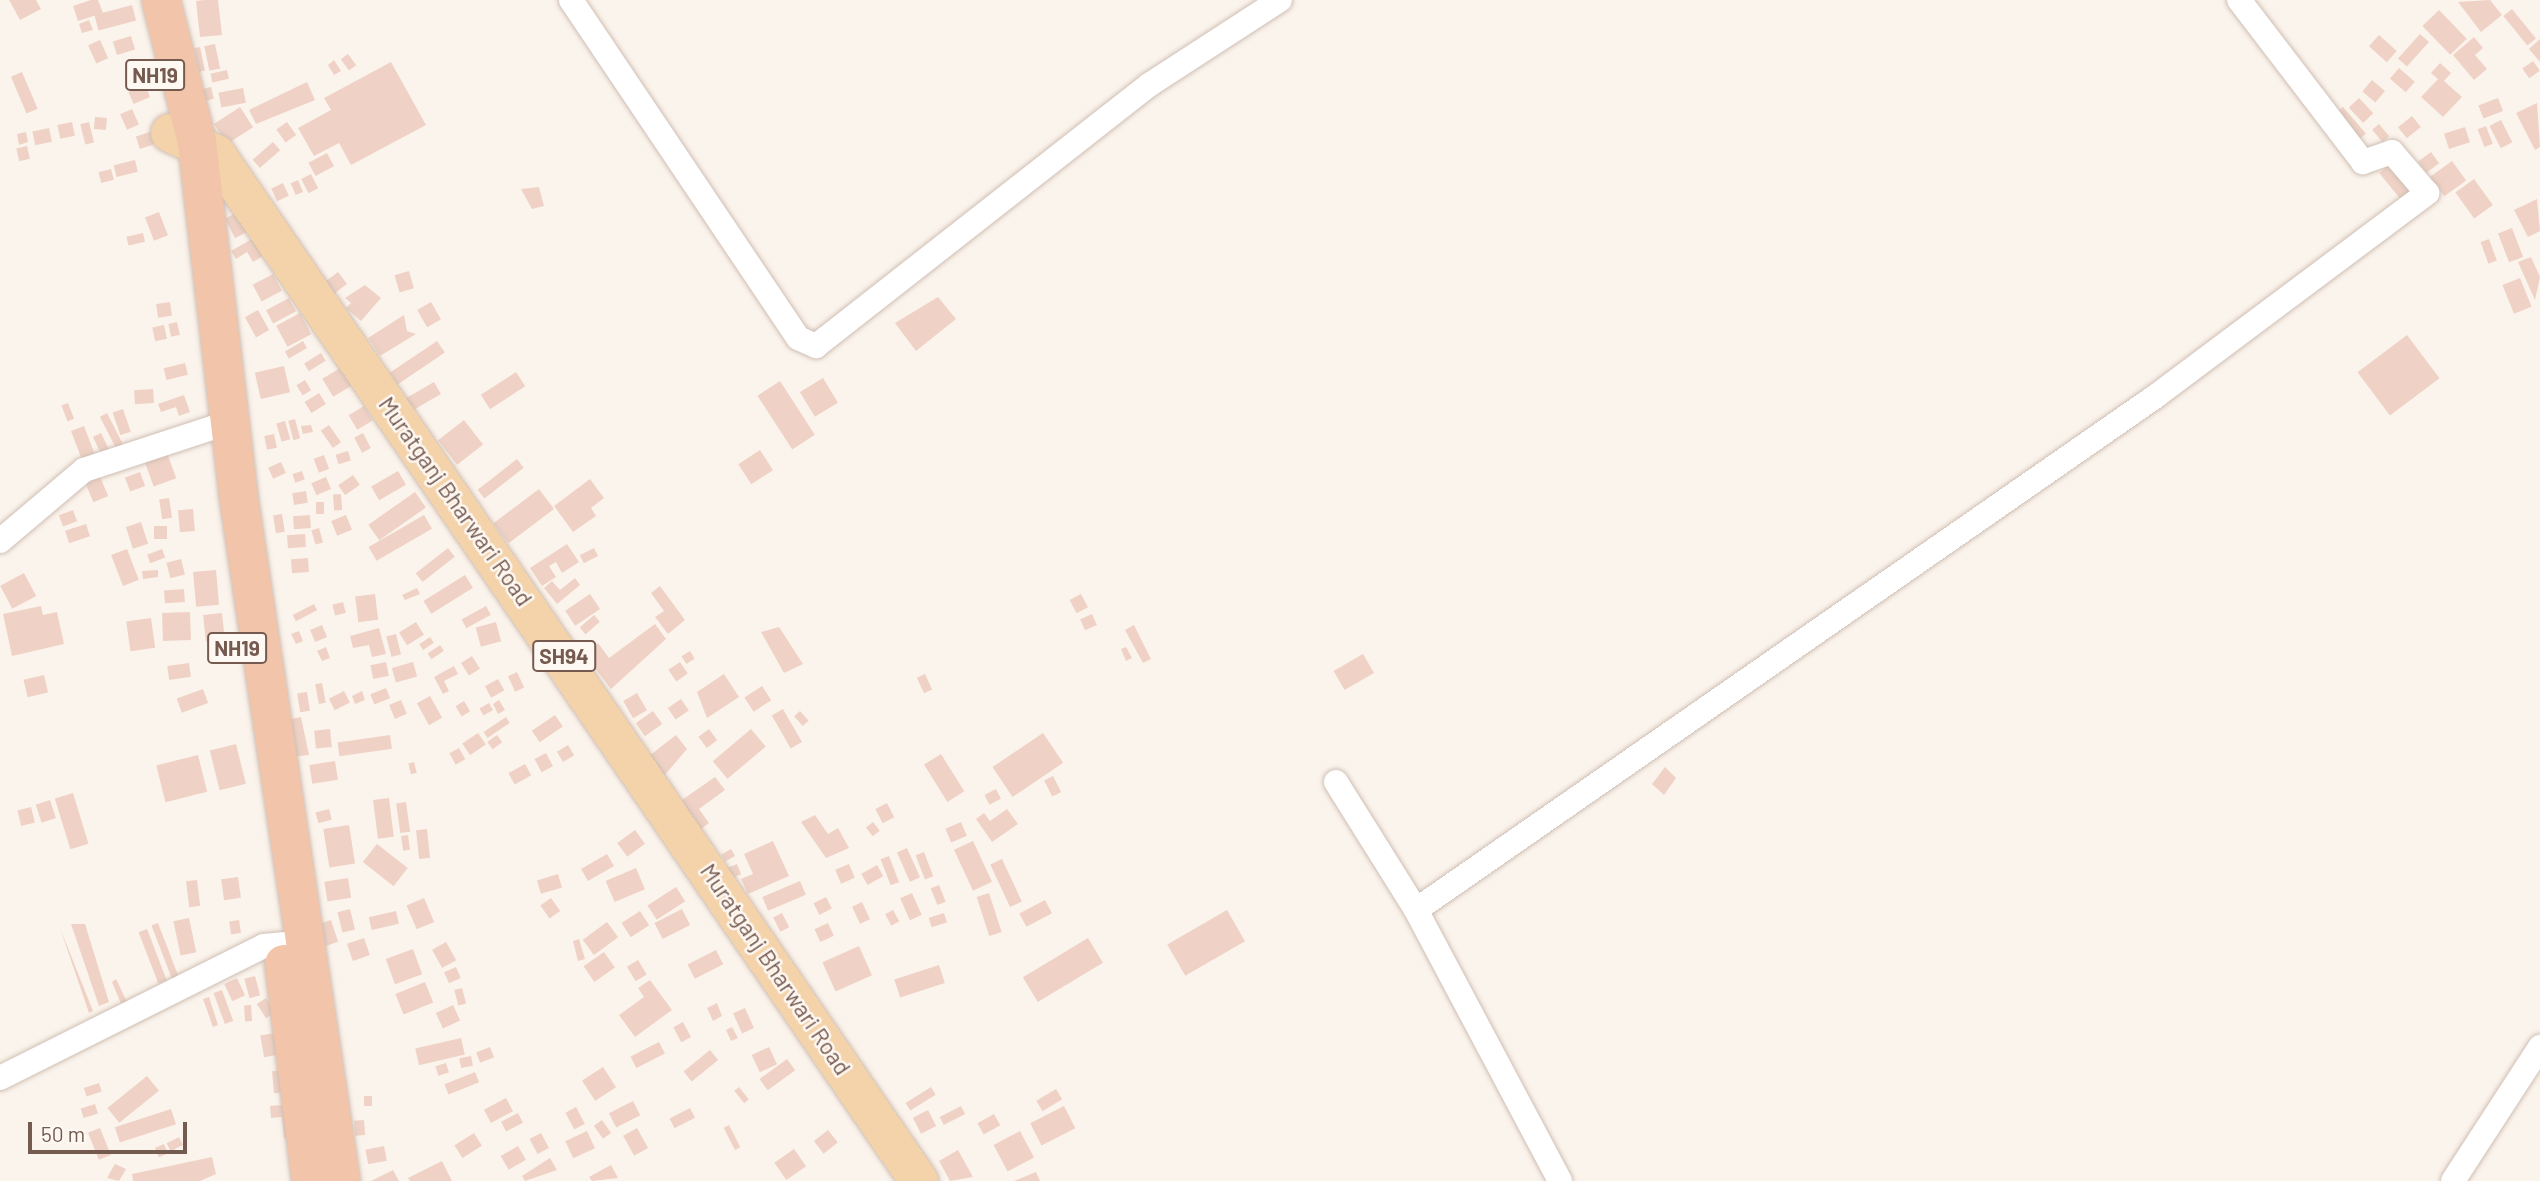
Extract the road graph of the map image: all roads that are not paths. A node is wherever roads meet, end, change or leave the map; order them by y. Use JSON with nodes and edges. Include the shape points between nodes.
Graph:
{"nodes":[{"id":1,"x":135,"y":0,"type":"edge"},
{"id":2,"x":161,"y":0,"type":"edge"},
{"id":3,"x":570,"y":0,"type":"edge"},
{"id":4,"x":1280,"y":0,"type":"edge"},
{"id":5,"x":2239,"y":0,"type":"edge"},
{"id":6,"x":180,"y":142,"type":"junction"},
{"id":7,"x":218,"y":426,"type":"junction"},
{"id":8,"x":0,"y":541,"type":"edge"},
{"id":9,"x":1336,"y":782,"type":"dead end"},
{"id":10,"x":1416,"y":910,"type":"junction"},
{"id":11,"x":294,"y":944,"type":"junction"},
{"id":12,"x":2540,"y":1047,"type":"edge"},
{"id":13,"x":0,"y":1078,"type":"edge"},
{"id":14,"x":310,"y":1181,"type":"edge"},
{"id":15,"x":341,"y":1181,"type":"edge"},
{"id":16,"x":919,"y":1181,"type":"edge"},
{"id":17,"x":1560,"y":1181,"type":"edge"},
{"id":18,"x":2453,"y":1181,"type":"edge"}],
"edges":[{"from":1,"to":6,"type":"highway","number":"NH19"},
{"from":2,"to":6,"type":"highway","number":"NH19"},
{"from":3,"to":4,"type":"street","via":[[797,338],[816,346],[1149,85]]},
{"from":5,"to":10,"type":"street","via":[[2363,162],[2392,152],[2427,193],[2156,396]]},
{"from":6,"to":7,"type":"highway","number":"NH19"},
{"from":6,"to":16,"type":"main road","name":"Muratganj Bharwari Road","number":"SH94","via":[[216,154]]},
{"from":7,"to":8,"type":"street","via":[[84,470]]},
{"from":7,"to":11,"type":"highway","number":"NH19"},
{"from":9,"to":10,"type":"street"},
{"from":10,"to":17,"type":"street"},
{"from":11,"to":13,"type":"street","via":[[264,946]]},
{"from":11,"to":14,"type":"highway","number":"NH19"},
{"from":11,"to":15,"type":"highway","number":"NH19"},
{"from":12,"to":18,"type":"street"}]}
